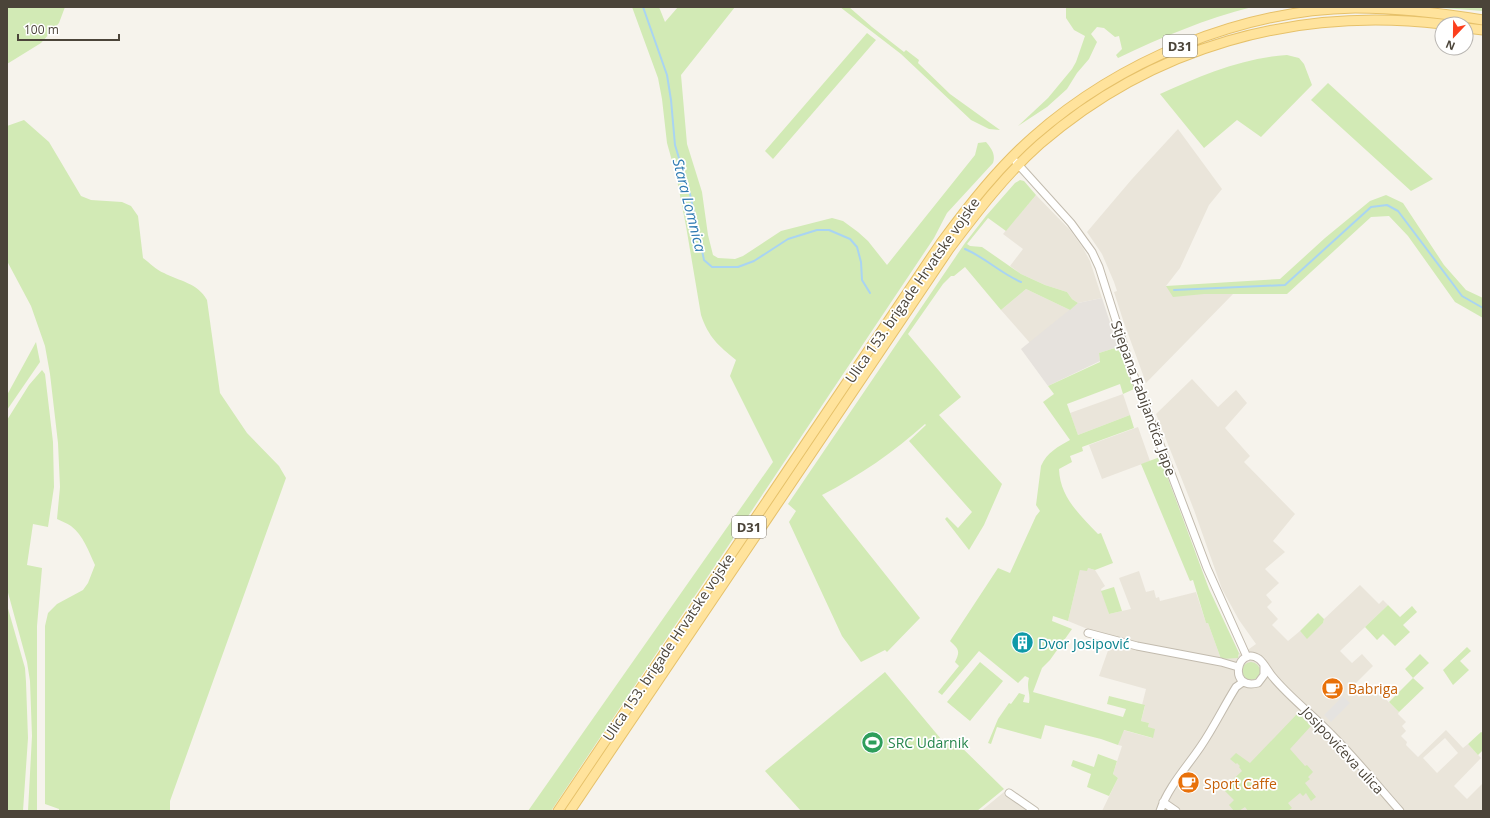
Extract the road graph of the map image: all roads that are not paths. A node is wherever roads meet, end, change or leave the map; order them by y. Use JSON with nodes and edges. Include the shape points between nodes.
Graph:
{"nodes":[{"id":1,"x":1323,"y":9,"type":"edge"},
{"id":2,"x":1483,"y":20,"type":"edge"},
{"id":3,"x":1324,"y":22,"type":"junction"},
{"id":4,"x":1434,"y":23,"type":"edge"},
{"id":5,"x":1011,"y":158,"type":"junction"},
{"id":6,"x":1019,"y":165,"type":"junction"},
{"id":7,"x":1088,"y":633,"type":"dead end"},
{"id":8,"x":1247,"y":657,"type":"junction"},
{"id":9,"x":1264,"y":666,"type":"junction"},
{"id":10,"x":1238,"y":667,"type":"junction"},
{"id":11,"x":1243,"y":682,"type":"junction"},
{"id":12,"x":1258,"y":682,"type":"junction"},
{"id":13,"x":1285,"y":691,"type":"junction"},
{"id":14,"x":1009,"y":793,"type":"dead end"},
{"id":15,"x":1163,"y":802,"type":"junction"},
{"id":16,"x":558,"y":811,"type":"edge"},
{"id":17,"x":570,"y":811,"type":"edge"},
{"id":18,"x":1035,"y":811,"type":"edge"},
{"id":19,"x":1160,"y":811,"type":"edge"},
{"id":20,"x":1176,"y":811,"type":"edge"},
{"id":21,"x":1400,"y":811,"type":"edge"}],
"edges":[{"from":1,"to":2,"type":"main road","name":"Ulica 153. brigade Hrvatske vojske","number":"D31","via":[[1388,9]]},
{"from":1,"to":3,"type":"street"},
{"from":1,"to":5,"type":"main road","name":"Ulica 153. brigade Hrvatske vojske","number":"D31","via":[[1232,28],[1150,59],[1080,100],[1055,118]]},
{"from":3,"to":4,"type":"main road","name":"Ulica 153. brigade Hrvatske vojske","number":"D31","via":[[1402,20]]},
{"from":3,"to":6,"type":"main road","name":"Ulica 153. brigade Hrvatske vojske","number":"D31","via":[[1279,28],[1235,38],[1154,69],[1087,108]]},
{"from":5,"to":6,"type":"street","name":"Stjepana Fabijančića Jape"},
{"from":5,"to":16,"type":"main road","name":"Ulica 153. brigade Hrvatske vojske","number":"D31","via":[[967,208],[941,243]]},
{"from":6,"to":8,"type":"street","name":"Stjepana Fabijančića Jape","via":[[1071,223],[1092,252],[1131,367],[1207,568]]},
{"from":6,"to":17,"type":"main road","name":"Ulica 153. brigade Hrvatske vojske","number":"D31","via":[[949,249]]},
{"from":7,"to":10,"type":"street"},
{"from":8,"to":9,"type":"street","via":[[1258,658]]},
{"from":8,"to":10,"type":"street"},
{"from":9,"to":12,"type":"street","via":[[1264,675]]},
{"from":9,"to":13,"type":"street","name":"Josipovićeva ulica"},
{"from":10,"to":11,"type":"street"},
{"from":11,"to":12,"type":"street"},
{"from":11,"to":15,"type":"street","via":[[1236,687],[1205,740]]},
{"from":12,"to":13,"type":"street","name":"Josipovićeva ulica","via":[[1271,683]]},
{"from":13,"to":21,"type":"street","name":"Josipovićeva ulica","via":[[1337,740]]},
{"from":14,"to":18,"type":"street"},
{"from":15,"to":19,"type":"street"},
{"from":15,"to":20,"type":"street"}]}
